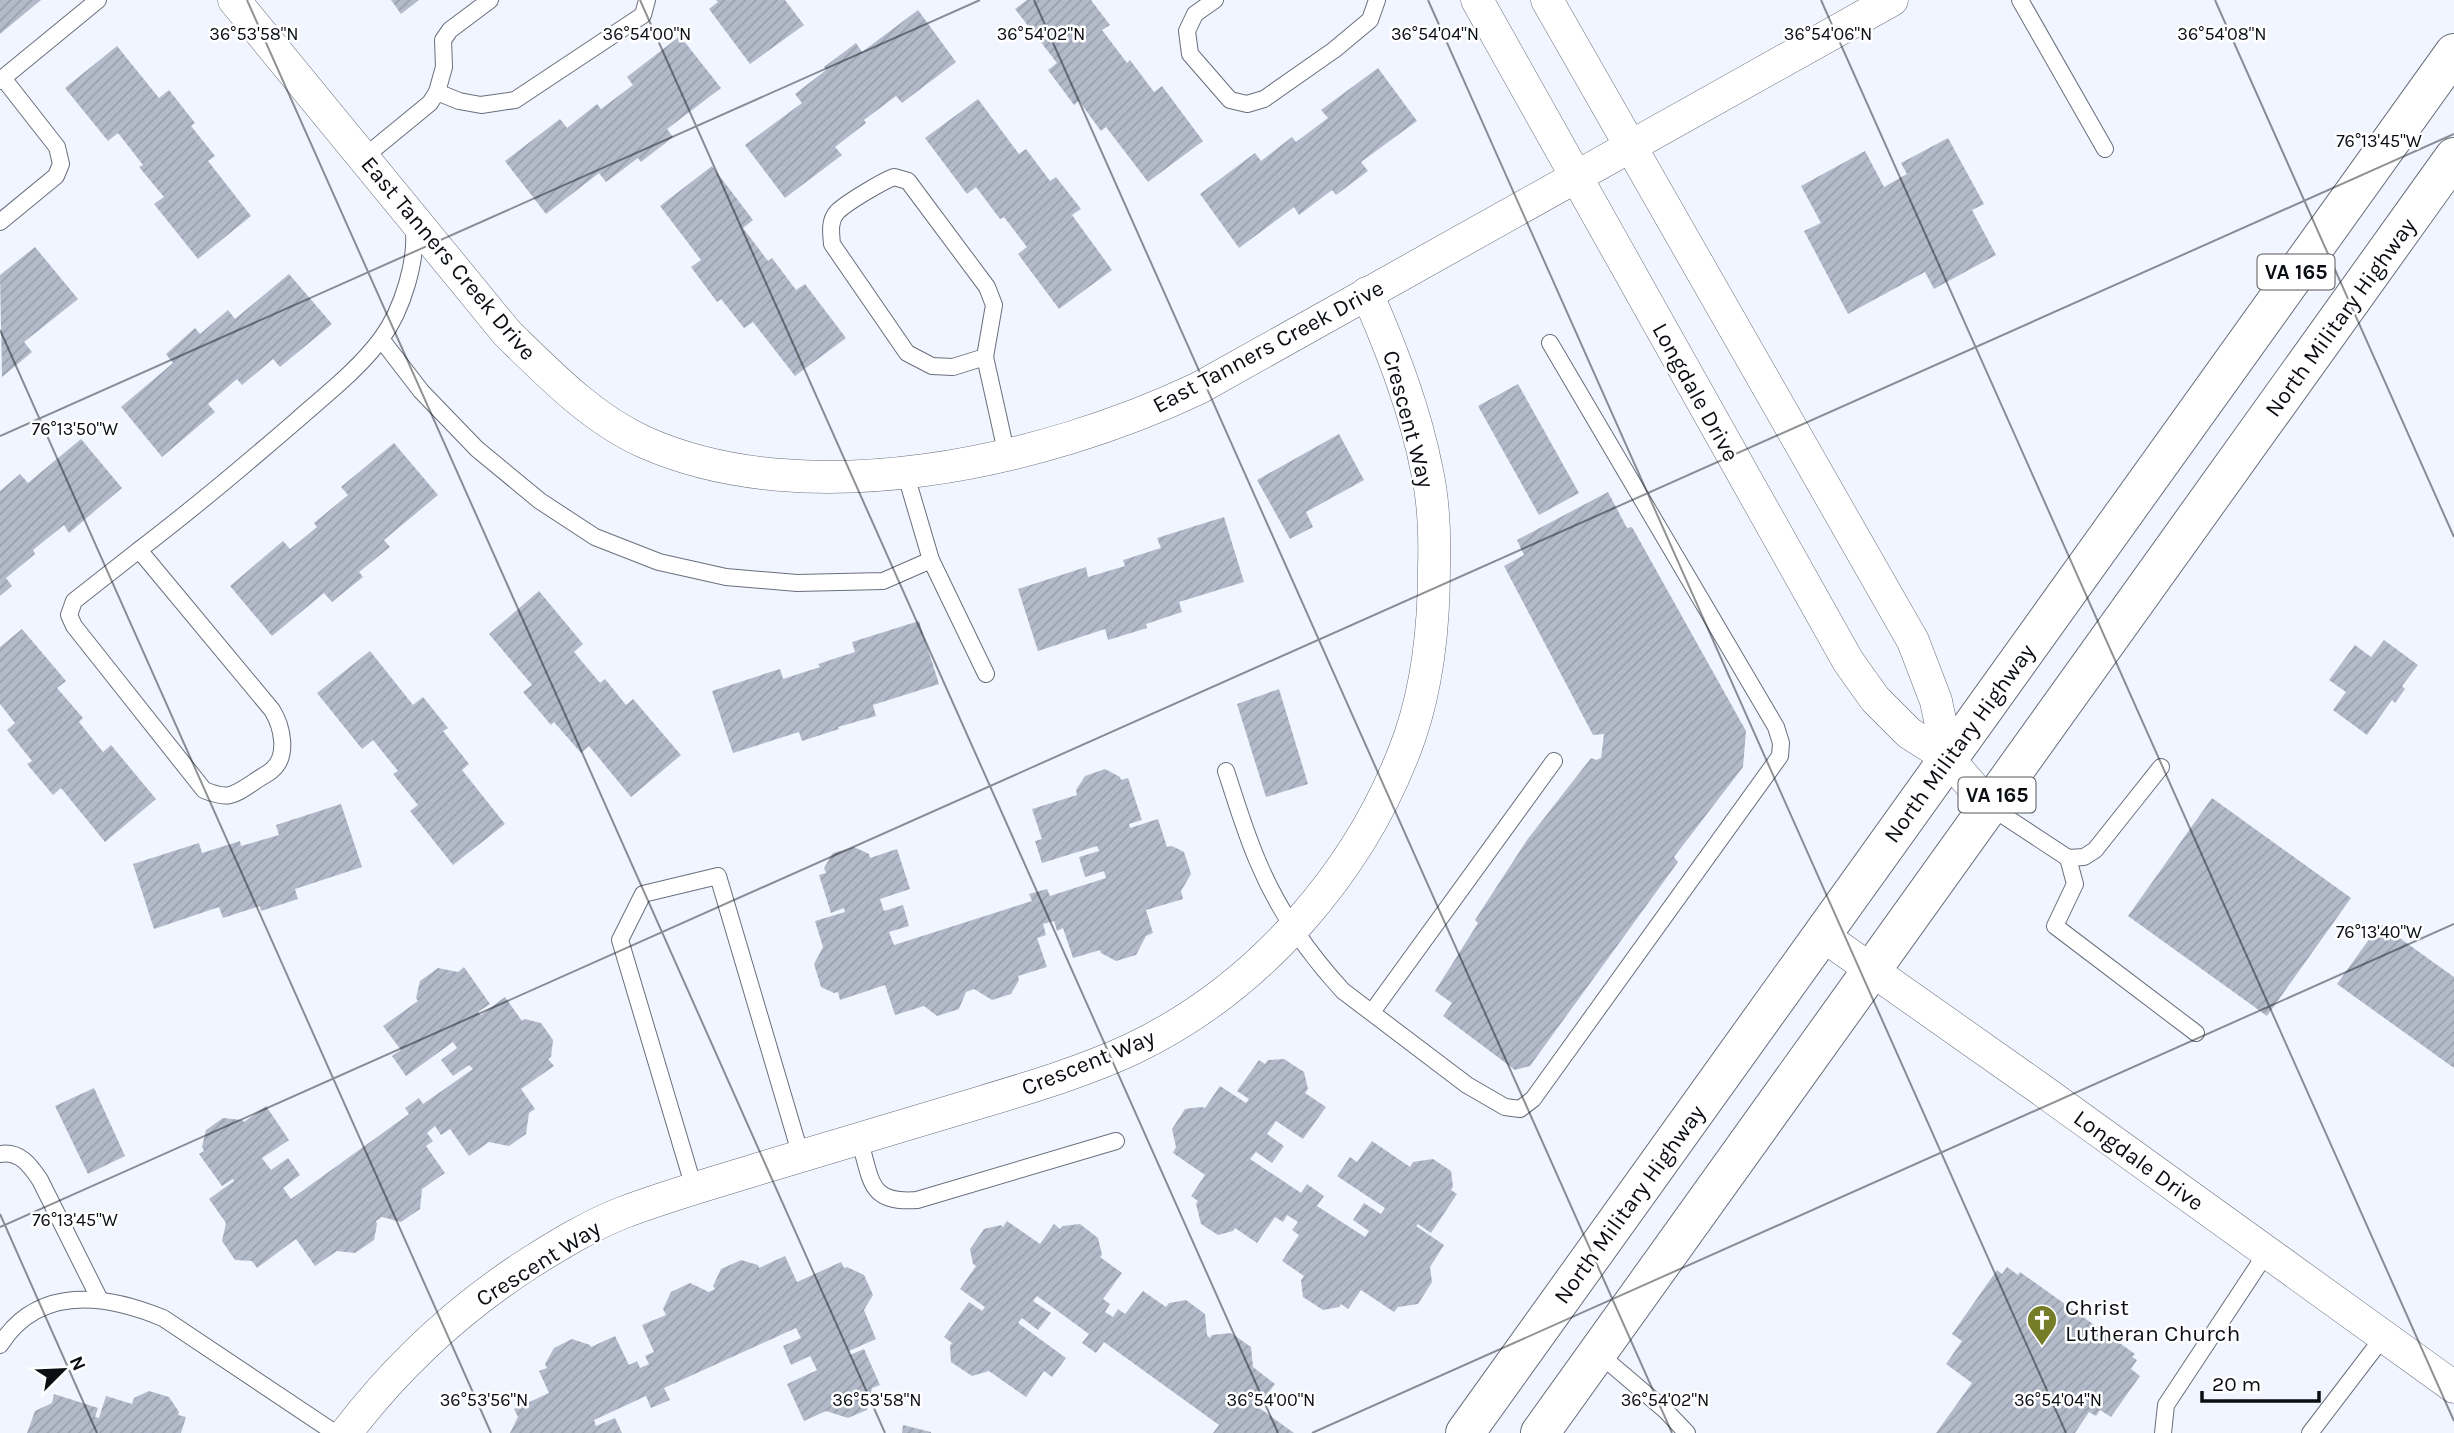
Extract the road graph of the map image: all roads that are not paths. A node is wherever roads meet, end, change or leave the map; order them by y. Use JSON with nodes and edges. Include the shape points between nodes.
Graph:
{"nodes":[{"id":1,"x":98,"y":0,"type":"edge"},
{"id":2,"x":234,"y":0,"type":"edge"},
{"id":3,"x":490,"y":0,"type":"edge"},
{"id":4,"x":648,"y":0,"type":"edge"},
{"id":5,"x":1215,"y":0,"type":"edge"},
{"id":6,"x":1377,"y":0,"type":"edge"},
{"id":7,"x":1477,"y":0,"type":"edge"},
{"id":8,"x":1547,"y":0,"type":"edge"},
{"id":9,"x":1892,"y":0,"type":"edge"},
{"id":10,"x":2020,"y":0,"type":"edge"},
{"id":11,"x":2454,"y":53,"type":"edge"},
{"id":12,"x":2,"y":80,"type":"edge"},
{"id":13,"x":437,"y":92,"type":"junction"},
{"id":14,"x":1632,"y":145,"type":"junction"},
{"id":15,"x":2105,"y":149,"type":"dead end"},
{"id":16,"x":2454,"y":157,"type":"edge"},
{"id":17,"x":363,"y":158,"type":"junction"},
{"id":18,"x":1575,"y":177,"type":"junction"},
{"id":19,"x":412,"y":217,"type":"junction"},
{"id":20,"x":0,"y":222,"type":"edge"},
{"id":21,"x":1367,"y":293,"type":"junction"},
{"id":22,"x":381,"y":339,"type":"junction"},
{"id":23,"x":1550,"y":343,"type":"dead end"},
{"id":24,"x":985,"y":357,"type":"junction"},
{"id":25,"x":1007,"y":456,"type":"junction"},
{"id":26,"x":905,"y":472,"type":"junction"},
{"id":27,"x":139,"y":550,"type":"junction"},
{"id":28,"x":931,"y":560,"type":"junction"},
{"id":29,"x":986,"y":674,"type":"dead end"},
{"id":30,"x":1948,"y":758,"type":"junction"},
{"id":31,"x":1553,"y":761,"type":"dead end"},
{"id":32,"x":2161,"y":766,"type":"dead end"},
{"id":33,"x":1226,"y":771,"type":"dead end"},
{"id":34,"x":1989,"y":806,"type":"junction"},
{"id":35,"x":2068,"y":858,"type":"junction"},
{"id":36,"x":1293,"y":929,"type":"junction"},
{"id":37,"x":1822,"y":935,"type":"junction"},
{"id":38,"x":1872,"y":971,"type":"junction"},
{"id":39,"x":1371,"y":1012,"type":"junction"},
{"id":40,"x":2196,"y":1034,"type":"dead end"},
{"id":41,"x":859,"y":1139,"type":"junction"},
{"id":42,"x":1116,"y":1141,"type":"dead end"},
{"id":43,"x":0,"y":1154,"type":"edge"},
{"id":44,"x":801,"y":1156,"type":"junction"},
{"id":45,"x":694,"y":1188,"type":"junction"},
{"id":46,"x":2267,"y":1252,"type":"junction"},
{"id":47,"x":100,"y":1300,"type":"junction"},
{"id":48,"x":2384,"y":1336,"type":"junction"},
{"id":49,"x":0,"y":1344,"type":"edge"},
{"id":50,"x":1598,"y":1353,"type":"junction"},
{"id":51,"x":2454,"y":1387,"type":"edge"},
{"id":52,"x":335,"y":1433,"type":"edge"},
{"id":53,"x":346,"y":1433,"type":"edge"},
{"id":54,"x":1465,"y":1433,"type":"edge"},
{"id":55,"x":1540,"y":1433,"type":"edge"},
{"id":56,"x":1687,"y":1433,"type":"edge"},
{"id":57,"x":2163,"y":1433,"type":"edge"},
{"id":58,"x":2310,"y":1433,"type":"edge"}],
"edges":[{"from":1,"to":12,"type":"lane"},
{"from":2,"to":17,"type":"street","name":"East Tanners Creek Drive"},
{"from":3,"to":13,"type":"lane","via":[[443,40],[444,67]]},
{"from":4,"to":13,"type":"lane","via":[[643,15],[515,100],[481,105]]},
{"from":5,"to":6,"type":"lane","via":[[1195,14],[1187,31],[1190,54],[1230,100],[1247,104],[1264,99],[1334,50],[1370,20]]},
{"from":7,"to":18,"type":"street","name":"Longdale Drive"},
{"from":8,"to":14,"type":"street","name":"Longdale Drive"},
{"from":9,"to":14,"type":"street","name":"East Tanners Creek Drive"},
{"from":10,"to":15,"type":"lane"},
{"from":11,"to":30,"type":"main road","name":"North Military Highway","number":"VA 165"},
{"from":12,"to":20,"type":"lane","via":[[57,147],[61,164],[56,176]]},
{"from":13,"to":17,"type":"lane","via":[[430,103]]},
{"from":14,"to":18,"type":"street","name":"East Tanners Creek Drive"},
{"from":14,"to":30,"type":"street","name":"Longdale Drive","via":[[1913,641],[1936,701]]},
{"from":16,"to":34,"type":"main road","name":"North Military Highway","number":"VA 165"},
{"from":17,"to":19,"type":"street","name":"East Tanners Creek Drive"},
{"from":18,"to":21,"type":"street","name":"East Tanners Creek Drive"},
{"from":18,"to":30,"type":"street","name":"Longdale Drive","via":[[1848,661],[1875,699],[1909,733]]},
{"from":19,"to":22,"type":"lane","via":[[415,236],[410,278]]},
{"from":19,"to":26,"type":"street","name":"East Tanners Creek Drive","via":[[507,333],[550,376],[610,423],[643,441],[698,462],[757,473],[803,477]]},
{"from":21,"to":25,"type":"street","name":"East Tanners Creek Drive","via":[[1166,403],[1081,436]]},
{"from":21,"to":36,"type":"street","name":"Crescent Way","via":[[1400,372],[1427,471],[1435,532],[1434,604],[1425,676],[1411,733],[1382,800],[1345,864]]},
{"from":22,"to":27,"type":"lane","via":[[355,370]]},
{"from":22,"to":28,"type":"lane","via":[[421,391],[477,449],[540,502],[595,537],[659,562],[726,577],[797,583],[883,581]]},
{"from":23,"to":39,"type":"lane","via":[[1776,727],[1780,756],[1533,1099],[1520,1109],[1504,1107],[1468,1085]]},
{"from":24,"to":24,"type":"lane","via":[[994,305],[988,286],[908,181],[894,177],[836,213],[830,228],[832,244],[907,354],[932,366],[953,368]]},
{"from":24,"to":25,"type":"lane"},
{"from":25,"to":26,"type":"street","name":"East Tanners Creek Drive"},
{"from":26,"to":28,"type":"lane"},
{"from":27,"to":27,"type":"lane","via":[[74,601],[69,615],[204,790],[233,796],[275,768],[283,745],[279,720]]},
{"from":28,"to":29,"type":"lane"},
{"from":30,"to":34,"type":"street","name":"Longdale Drive"},
{"from":30,"to":37,"type":"main road","name":"North Military Highway","number":"VA 165"},
{"from":31,"to":39,"type":"lane"},
{"from":32,"to":35,"type":"lane","via":[[2095,850],[2084,857]]},
{"from":33,"to":36,"type":"lane","via":[[1258,861]]},
{"from":34,"to":35,"type":"lane"},
{"from":34,"to":38,"type":"main road","name":"North Military Highway","number":"VA 165"},
{"from":35,"to":40,"type":"lane","via":[[2075,884],[2055,926]]},
{"from":36,"to":39,"type":"lane","via":[[1343,991]]},
{"from":36,"to":41,"type":"street","name":"Crescent Way","via":[[1234,984],[1173,1027],[1129,1050],[1042,1083]]},
{"from":37,"to":38,"type":"street","name":"Longdale Drive"},
{"from":37,"to":54,"type":"main road","name":"North Military Highway","number":"VA 165"},
{"from":38,"to":46,"type":"street","name":"Longdale Drive"},
{"from":38,"to":50,"type":"main road","name":"North Military Highway","number":"VA 165"},
{"from":41,"to":42,"type":"lane","via":[[875,1190],[886,1199],[900,1201],[917,1200]]},
{"from":41,"to":44,"type":"street","name":"Crescent Way"},
{"from":43,"to":47,"type":"lane","via":[[9,1152],[28,1162]]},
{"from":44,"to":45,"type":"street","name":"Crescent Way"},
{"from":44,"to":45,"type":"lane","via":[[718,876],[643,894],[620,940]]},
{"from":45,"to":53,"type":"street","name":"Crescent Way","via":[[620,1214],[566,1240],[488,1290],[427,1341]]},
{"from":46,"to":48,"type":"street","name":"Longdale Drive"},
{"from":46,"to":57,"type":"lane","via":[[2166,1405]]},
{"from":47,"to":49,"type":"lane","via":[[66,1299],[34,1311]]},
{"from":47,"to":52,"type":"lane","via":[[163,1318]]},
{"from":48,"to":51,"type":"street","name":"Longdale Drive"},
{"from":48,"to":58,"type":"lane"},
{"from":50,"to":55,"type":"main road","name":"North Military Highway","number":"VA 165"},
{"from":50,"to":56,"type":"lane"}]}
